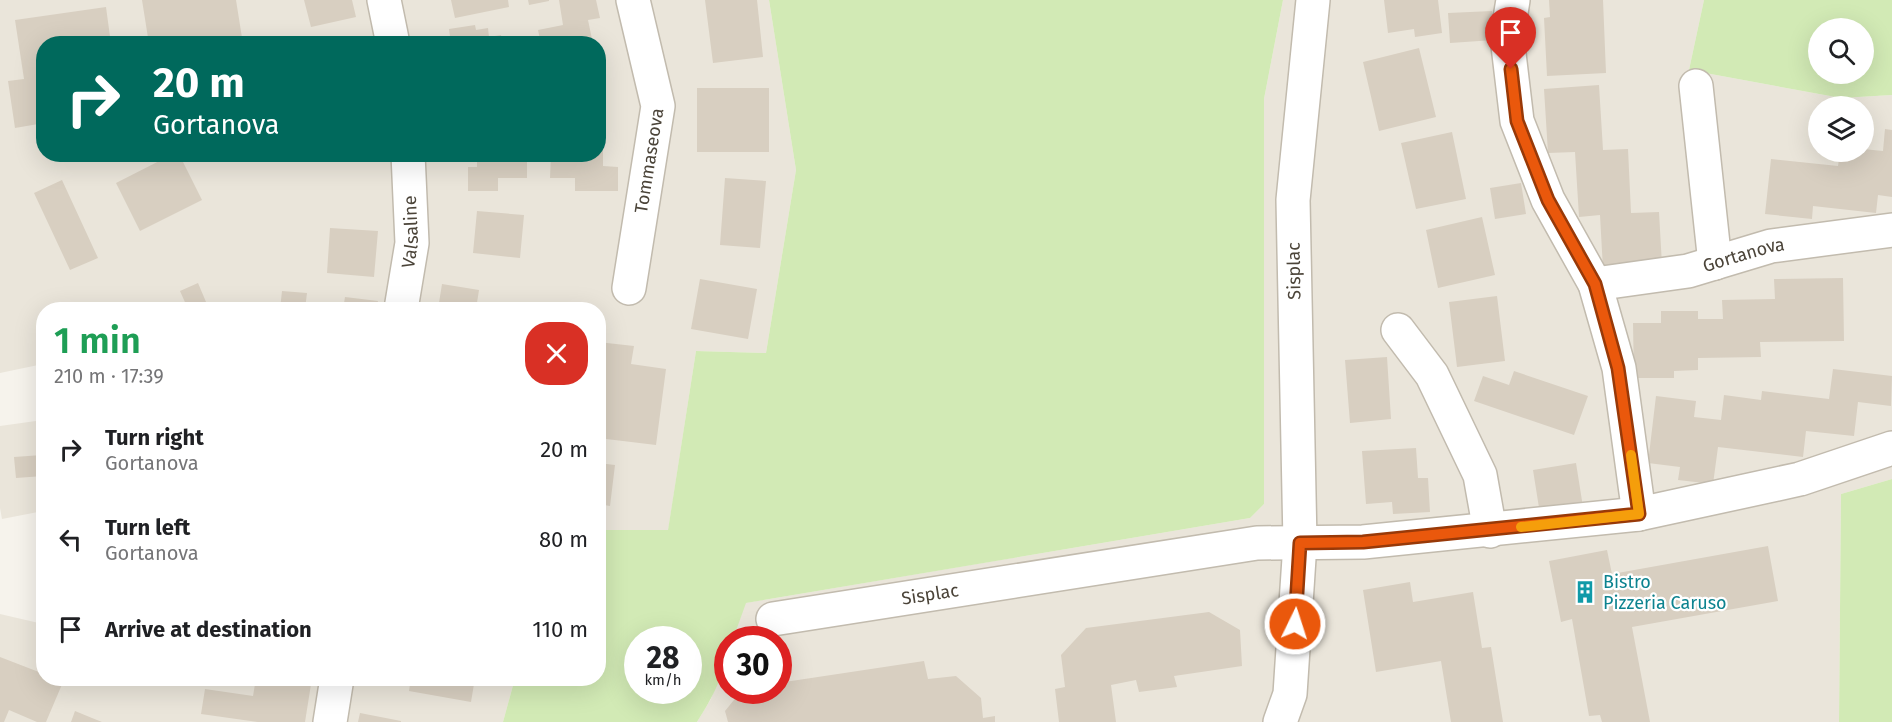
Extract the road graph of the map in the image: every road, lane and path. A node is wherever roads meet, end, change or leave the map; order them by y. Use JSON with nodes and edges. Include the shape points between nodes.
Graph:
{"nodes":[{"id":1,"x":384,"y":0,"type":"edge"},
{"id":2,"x":633,"y":0,"type":"edge"},
{"id":3,"x":1313,"y":0,"type":"edge"},
{"id":4,"x":1513,"y":0,"type":"edge"},
{"id":5,"x":391,"y":36,"type":"edge"},
{"id":6,"x":1696,"y":86,"type":"dead end"},
{"id":7,"x":408,"y":162,"type":"edge"},
{"id":8,"x":1892,"y":230,"type":"edge"},
{"id":9,"x":1715,"y":263,"type":"junction"},
{"id":10,"x":1595,"y":284,"type":"junction"},
{"id":11,"x":629,"y":288,"type":"dead end"},
{"id":12,"x":402,"y":302,"type":"edge"},
{"id":13,"x":1398,"y":330,"type":"dead end"},
{"id":14,"x":1892,"y":448,"type":"edge"},
{"id":15,"x":1639,"y":514,"type":"junction"},
{"id":16,"x":1490,"y":531,"type":"junction"},
{"id":17,"x":1300,"y":543,"type":"junction"},
{"id":18,"x":773,"y":619,"type":"dead end"},
{"id":19,"x":337,"y":686,"type":"edge"},
{"id":20,"x":330,"y":722,"type":"edge"},
{"id":21,"x":1280,"y":722,"type":"edge"}],
"edges":[{"from":1,"to":5,"type":"street"},
{"from":2,"to":11,"type":"street","name":"Tommaseova","via":[[658,106]]},
{"from":3,"to":17,"type":"street","name":"Sisplac","via":[[1293,200]]},
{"from":4,"to":10,"type":"street","via":[[1507,37],[1517,121],[1548,200]]},
{"from":6,"to":9,"type":"street"},
{"from":7,"to":12,"type":"street","name":"Valsaline","via":[[412,243]]},
{"from":8,"to":9,"type":"street","name":"Gortanova","via":[[1771,246]]},
{"from":9,"to":10,"type":"street","name":"Gortanova","via":[[1688,271]]},
{"from":10,"to":15,"type":"street","via":[[1618,368]]},
{"from":13,"to":16,"type":"street","via":[[1432,375],[1480,475]]},
{"from":14,"to":15,"type":"street","via":[[1800,479]]},
{"from":15,"to":16,"type":"street"},
{"from":16,"to":17,"type":"street"},
{"from":17,"to":18,"type":"street","name":"Sisplac","via":[[1257,543]]},
{"from":17,"to":21,"type":"street","name":"Sisplac","via":[[1290,694]]},
{"from":19,"to":20,"type":"street"}]}
